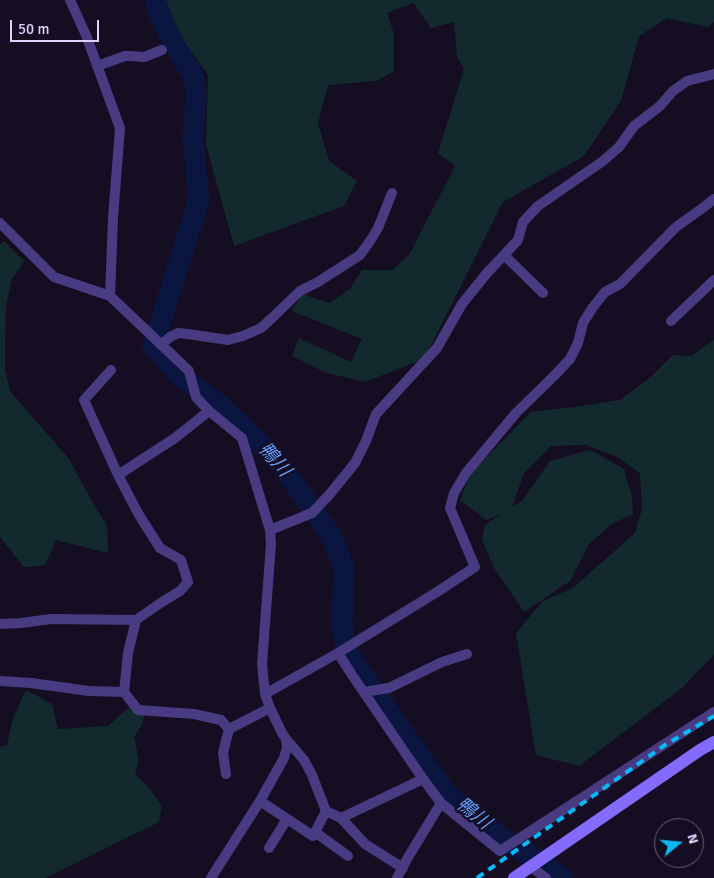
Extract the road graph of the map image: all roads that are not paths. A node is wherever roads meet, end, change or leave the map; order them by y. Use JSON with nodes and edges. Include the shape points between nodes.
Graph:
{"nodes":[{"id":1,"x":70,"y":0,"type":"edge"},
{"id":2,"x":162,"y":50,"type":"dead end"},
{"id":3,"x":97,"y":66,"type":"junction"},
{"id":4,"x":714,"y":74,"type":"edge"},
{"id":5,"x":392,"y":193,"type":"dead end"},
{"id":6,"x":714,"y":199,"type":"edge"},
{"id":7,"x":709,"y":205,"type":"edge"},
{"id":8,"x":0,"y":223,"type":"edge"},
{"id":9,"x":504,"y":255,"type":"junction"},
{"id":10,"x":714,"y":280,"type":"edge"},
{"id":11,"x":543,"y":293,"type":"dead end"},
{"id":12,"x":110,"y":296,"type":"junction"},
{"id":13,"x":671,"y":321,"type":"dead end"},
{"id":14,"x":161,"y":345,"type":"junction"},
{"id":15,"x":112,"y":370,"type":"dead end"},
{"id":16,"x":209,"y":411,"type":"junction"},
{"id":17,"x":118,"y":475,"type":"junction"},
{"id":18,"x":270,"y":530,"type":"junction"},
{"id":19,"x":136,"y":620,"type":"junction"},
{"id":20,"x":0,"y":624,"type":"edge"},
{"id":21,"x":338,"y":653,"type":"junction"},
{"id":22,"x":467,"y":654,"type":"dead end"},
{"id":23,"x":0,"y":681,"type":"edge"},
{"id":24,"x":124,"y":692,"type":"junction"},
{"id":25,"x":367,"y":692,"type":"junction"},
{"id":26,"x":266,"y":694,"type":"junction"},
{"id":27,"x":270,"y":708,"type":"junction"},
{"id":28,"x":714,"y":712,"type":"edge"},
{"id":29,"x":230,"y":729,"type":"junction"},
{"id":30,"x":286,"y":739,"type":"junction"},
{"id":31,"x":714,"y":742,"type":"edge"},
{"id":32,"x":226,"y":774,"type":"dead end"},
{"id":33,"x":423,"y":779,"type":"junction"},
{"id":34,"x":260,"y":801,"type":"junction"},
{"id":35,"x":441,"y":804,"type":"junction"},
{"id":36,"x":326,"y":811,"type":"junction"},
{"id":37,"x":341,"y":818,"type":"junction"},
{"id":38,"x":287,"y":819,"type":"junction"},
{"id":39,"x":315,"y":832,"type":"junction"},
{"id":40,"x":269,"y":848,"type":"dead end"},
{"id":41,"x":348,"y":856,"type":"dead end"},
{"id":42,"x":531,"y":866,"type":"junction"},
{"id":43,"x":403,"y":868,"type":"junction"},
{"id":44,"x":211,"y":878,"type":"edge"},
{"id":45,"x":398,"y":878,"type":"edge"},
{"id":46,"x":514,"y":878,"type":"edge"},
{"id":47,"x":546,"y":878,"type":"edge"}],
"edges":[{"from":1,"to":3,"type":"street"},
{"from":2,"to":3,"type":"street","via":[[144,57],[125,56]]},
{"from":3,"to":12,"type":"street","via":[[120,128]]},
{"from":4,"to":9,"type":"street","via":[[688,81],[673,91],[634,126],[619,147],[603,161],[538,206],[523,222],[518,240]]},
{"from":5,"to":14,"type":"street","via":[[378,228],[360,255],[300,291],[261,328],[228,340],[178,333]]},
{"from":6,"to":7,"type":"street"},
{"from":7,"to":21,"type":"street","via":[[676,227],[620,284],[605,292],[583,323],[570,359],[516,413],[466,473],[454,493],[450,508],[475,567]]},
{"from":8,"to":12,"type":"street","via":[[54,277]]},
{"from":9,"to":11,"type":"street"},
{"from":9,"to":18,"type":"street","via":[[462,304],[437,348],[376,414],[355,463],[329,495],[312,513]]},
{"from":10,"to":13,"type":"street"},
{"from":12,"to":14,"type":"street"},
{"from":14,"to":16,"type":"street","via":[[190,372],[196,396]]},
{"from":15,"to":17,"type":"street","via":[[84,400]]},
{"from":16,"to":17,"type":"street"},
{"from":16,"to":18,"type":"street","via":[[242,438]]},
{"from":17,"to":19,"type":"street","via":[[160,548],[181,560],[188,582],[180,591]]},
{"from":18,"to":26,"type":"street","via":[[262,664]]},
{"from":19,"to":20,"type":"street","via":[[51,619]]},
{"from":19,"to":24,"type":"street"},
{"from":21,"to":25,"type":"street"},
{"from":21,"to":26,"type":"street"},
{"from":22,"to":25,"type":"street","via":[[442,662],[389,688]]},
{"from":23,"to":24,"type":"street"},
{"from":24,"to":29,"type":"street","via":[[138,710],[194,714],[221,720]]},
{"from":25,"to":33,"type":"street"},
{"from":26,"to":27,"type":"street"},
{"from":27,"to":29,"type":"street"},
{"from":27,"to":30,"type":"street"},
{"from":28,"to":35,"type":"street","via":[[500,851]]},
{"from":29,"to":32,"type":"street","via":[[223,753]]},
{"from":30,"to":34,"type":"street","via":[[284,758]]},
{"from":30,"to":36,"type":"street","via":[[304,760]]},
{"from":31,"to":42,"type":"street"},
{"from":33,"to":35,"type":"street"},
{"from":33,"to":37,"type":"street"},
{"from":34,"to":38,"type":"street"},
{"from":34,"to":44,"type":"street"},
{"from":35,"to":43,"type":"street"},
{"from":36,"to":37,"type":"street"},
{"from":36,"to":39,"type":"street"},
{"from":37,"to":43,"type":"street","via":[[365,844]]},
{"from":38,"to":39,"type":"street","via":[[312,836]]},
{"from":38,"to":40,"type":"street"},
{"from":39,"to":41,"type":"street"},
{"from":42,"to":46,"type":"street"},
{"from":42,"to":47,"type":"street"},
{"from":43,"to":45,"type":"street"}]}
